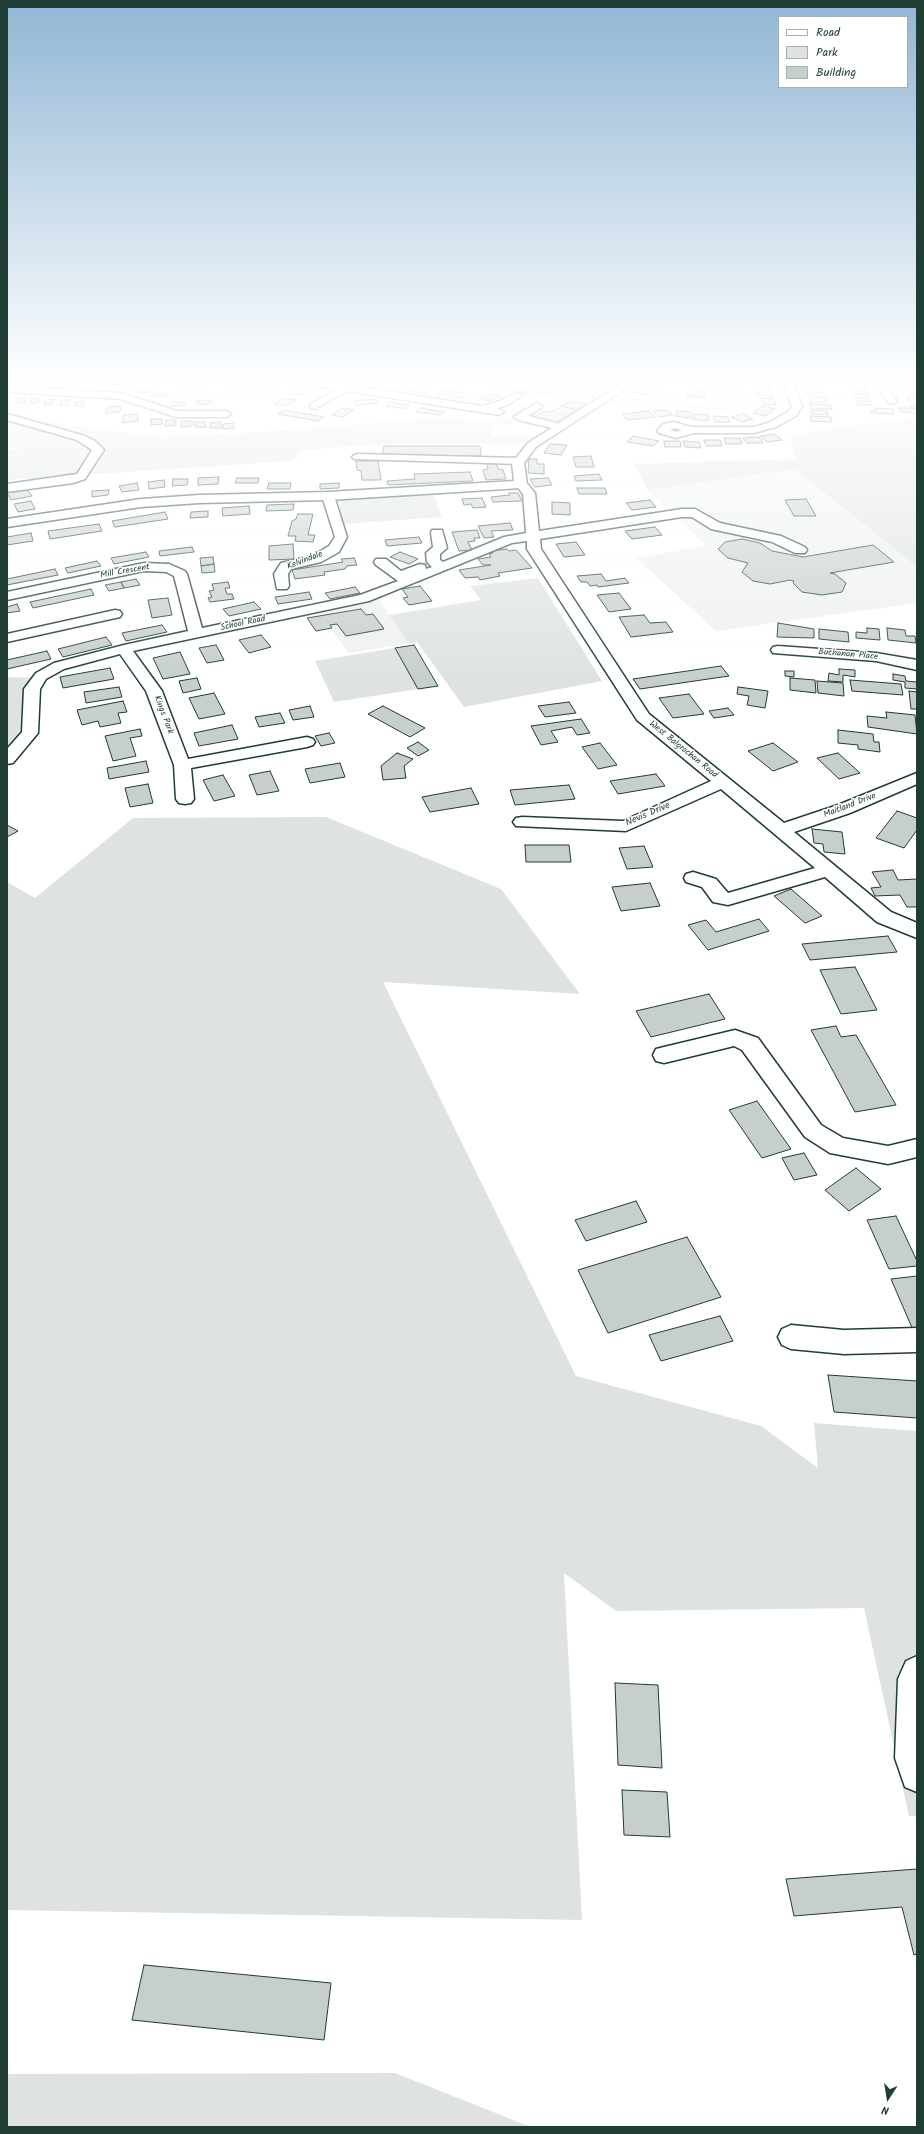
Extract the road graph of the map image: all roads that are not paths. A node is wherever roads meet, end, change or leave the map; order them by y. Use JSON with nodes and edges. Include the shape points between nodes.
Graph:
{"nodes":[{"id":1,"x":54,"y":482,"type":"edge"},
{"id":2,"x":521,"y":484,"type":"joint"},
{"id":3,"x":7,"y":488,"type":"edge"},
{"id":4,"x":328,"y":496,"type":"junction"},
{"id":5,"x":7,"y":523,"type":"edge"},
{"id":6,"x":437,"y":533,"type":"dead end"},
{"id":7,"x":534,"y":536,"type":"junction"},
{"id":8,"x":800,"y":550,"type":"dead end"},
{"id":9,"x":381,"y":562,"type":"dead end"},
{"id":10,"x":437,"y":565,"type":"junction"},
{"id":11,"x":282,"y":586,"type":"dead end"},
{"id":12,"x":7,"y":596,"type":"edge"},
{"id":13,"x":115,"y":614,"type":"dead end"},
{"id":14,"x":196,"y":634,"type":"junction"},
{"id":15,"x":7,"y":638,"type":"edge"},
{"id":16,"x":124,"y":649,"type":"junction"},
{"id":17,"x":787,"y":654,"type":"dead end"},
{"id":18,"x":917,"y":665,"type":"edge"},
{"id":19,"x":308,"y":742,"type":"dead end"},
{"id":20,"x":7,"y":759,"type":"edge"},
{"id":21,"x":182,"y":765,"type":"junction"},
{"id":22,"x":917,"y":778,"type":"edge"},
{"id":23,"x":722,"y":782,"type":"junction"},
{"id":24,"x":185,"y":799,"type":"dead end"},
{"id":25,"x":522,"y":822,"type":"dead end"},
{"id":26,"x":781,"y":830,"type":"junction"},
{"id":27,"x":829,"y":870,"type":"junction"},
{"id":28,"x":693,"y":878,"type":"dead end"},
{"id":29,"x":917,"y":931,"type":"edge"},
{"id":30,"x":664,"y":1055,"type":"dead end"},
{"id":31,"x":917,"y":1148,"type":"edge"},
{"id":32,"x":790,"y":1337,"type":"dead end"},
{"id":33,"x":917,"y":1340,"type":"edge"},
{"id":34,"x":917,"y":1672,"type":"edge"},
{"id":35,"x":917,"y":1775,"type":"edge"}],
"edges":[{"from":1,"to":3,"type":"street"},
{"from":2,"to":4,"type":"street"},
{"from":2,"to":7,"type":"street","name":"West Balgrochan Road","via":[[529,492]]},
{"from":4,"to":5,"type":"street","via":[[141,503]]},
{"from":4,"to":11,"type":"street","name":"Kelvindale","via":[[341,537],[334,549],[316,559],[286,566],[281,574]]},
{"from":6,"to":10,"type":"street","via":[[440,548],[433,553]]},
{"from":7,"to":8,"type":"street","name":"School Road","via":[[682,512],[695,513],[716,526],[776,539]]},
{"from":7,"to":10,"type":"street","name":"School Road","via":[[493,545]]},
{"from":7,"to":23,"type":"street","name":"West Balgrochan Road","via":[[534,549],[643,718]]},
{"from":9,"to":10,"type":"street","via":[[400,576]]},
{"from":10,"to":14,"type":"street","name":"School Road","via":[[390,589],[364,598]]},
{"from":12,"to":14,"type":"street","name":"Mill Crescent","via":[[144,567],[169,568],[180,574]]},
{"from":13,"to":15,"type":"street"},
{"from":14,"to":16,"type":"street","name":"School Road"},
{"from":16,"to":20,"type":"street","name":"School Road","via":[[59,666],[41,676],[32,688],[30,733]]},
{"from":16,"to":21,"type":"street","name":"Kings Park","via":[[154,691]]},
{"from":17,"to":18,"type":"street","name":"Buchanan Place","via":[[876,657]]},
{"from":19,"to":21,"type":"street"},
{"from":21,"to":24,"type":"street","name":"Kings Park"},
{"from":22,"to":26,"type":"street","name":"Maitland Drive","via":[[844,809]]},
{"from":23,"to":25,"type":"street","name":"Nevis Drive","via":[[626,826]]},
{"from":23,"to":26,"type":"street","name":"West Balgrochan Road"},
{"from":26,"to":27,"type":"street","name":"West Balgrochan Road"},
{"from":27,"to":28,"type":"street","via":[[728,899],[720,898],[708,884]]},
{"from":27,"to":29,"type":"street","name":"West Balgrochan Road","via":[[884,918]]},
{"from":30,"to":31,"type":"street","via":[[734,1038],[750,1044],[813,1131],[838,1146],[888,1155]]},
{"from":32,"to":33,"type":"street","via":[[844,1342]]},
{"from":34,"to":35,"type":"street","via":[[914,1678],[912,1758]]}]}
